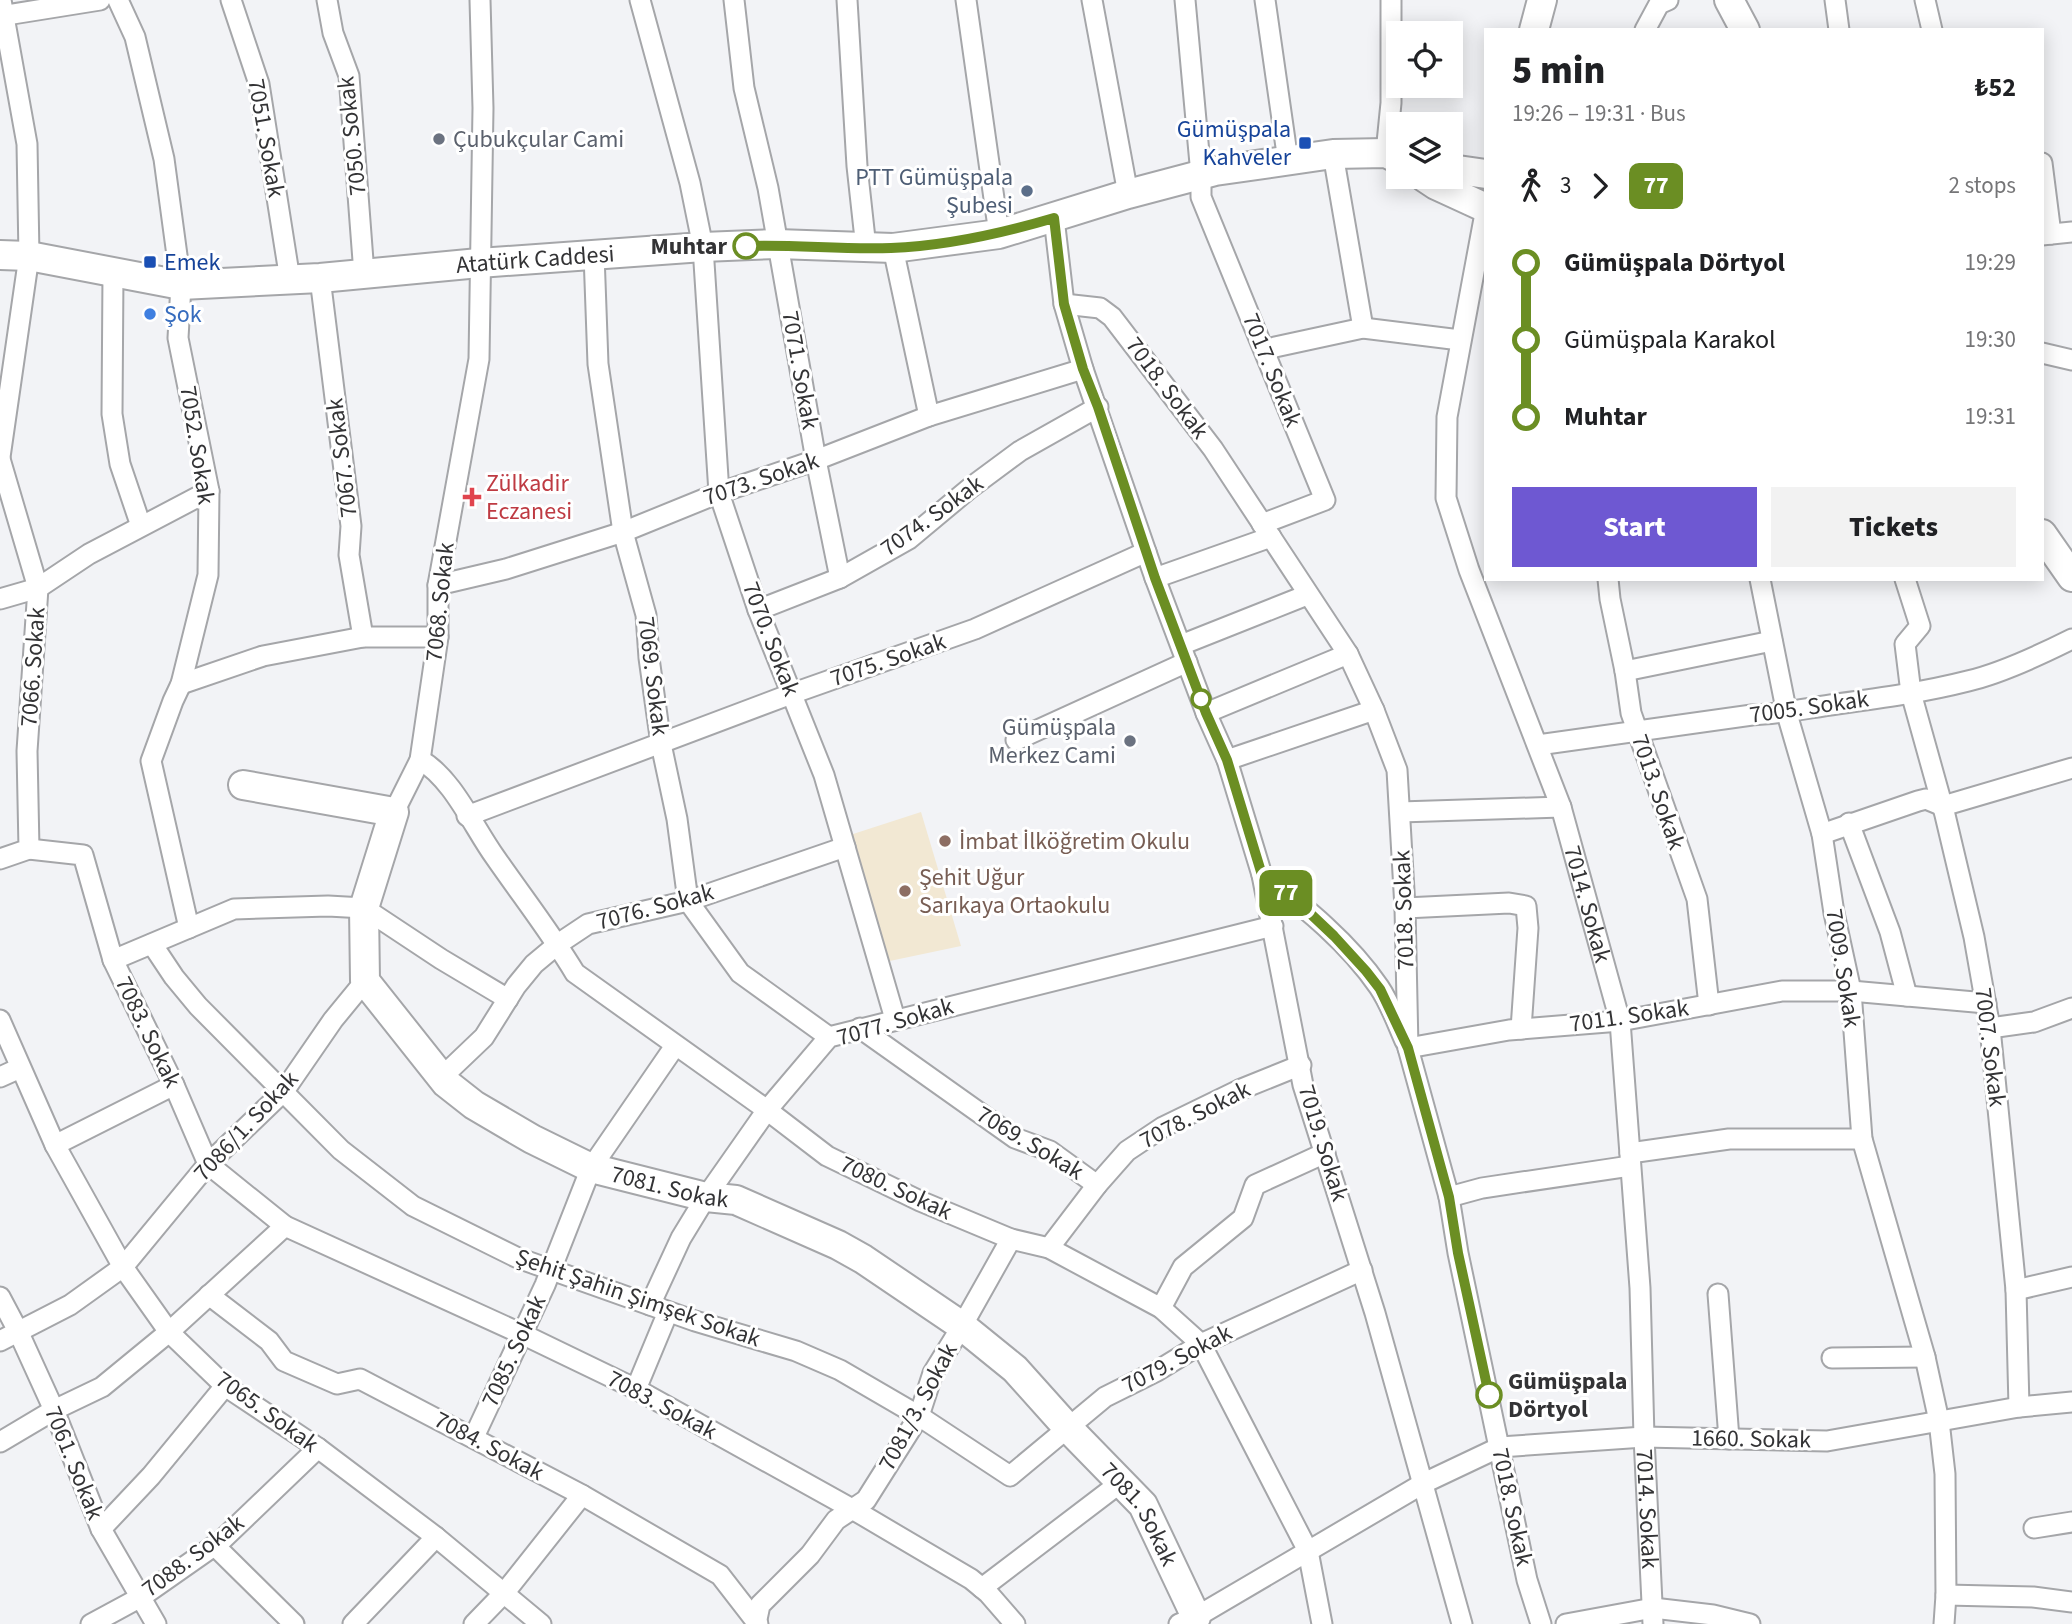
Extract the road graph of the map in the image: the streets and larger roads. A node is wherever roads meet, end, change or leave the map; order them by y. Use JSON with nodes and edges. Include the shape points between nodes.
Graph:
{"nodes":[{"id":1,"x":100,"y":0,"type":"edge"},
{"id":2,"x":118,"y":0,"type":"edge"},
{"id":3,"x":231,"y":0,"type":"edge"},
{"id":4,"x":327,"y":0,"type":"edge"},
{"id":5,"x":480,"y":0,"type":"edge"},
{"id":6,"x":640,"y":0,"type":"edge"},
{"id":7,"x":734,"y":0,"type":"edge"},
{"id":8,"x":847,"y":0,"type":"edge"},
{"id":9,"x":966,"y":0,"type":"edge"},
{"id":10,"x":1092,"y":0,"type":"edge"},
{"id":11,"x":1185,"y":0,"type":"edge"},
{"id":12,"x":1265,"y":0,"type":"edge"},
{"id":13,"x":1391,"y":0,"type":"edge"},
{"id":14,"x":1542,"y":0,"type":"edge"},
{"id":15,"x":1668,"y":0,"type":"edge"},
{"id":16,"x":1729,"y":0,"type":"edge"},
{"id":17,"x":1835,"y":0,"type":"edge"},
{"id":18,"x":1925,"y":0,"type":"edge"},
{"id":19,"x":2,"y":11,"type":"edge"},
{"id":20,"x":1535,"y":28,"type":"edge"},
{"id":21,"x":1646,"y":28,"type":"edge"},
{"id":22,"x":1744,"y":28,"type":"edge"},
{"id":23,"x":1839,"y":28,"type":"edge"},
{"id":24,"x":1932,"y":28,"type":"edge"},
{"id":25,"x":1391,"y":112,"type":"edge"},
{"id":26,"x":1334,"y":154,"type":"junction"},
{"id":27,"x":1386,"y":156,"type":"edge"},
{"id":28,"x":1288,"y":161,"type":"junction"},
{"id":29,"x":1463,"y":171,"type":"edge"},
{"id":30,"x":1484,"y":174,"type":"edge"},
{"id":31,"x":1201,"y":175,"type":"junction"},
{"id":32,"x":1445,"y":189,"type":"edge"},
{"id":33,"x":2044,"y":191,"type":"edge"},
{"id":34,"x":1128,"y":194,"type":"junction"},
{"id":35,"x":1484,"y":207,"type":"edge"},
{"id":36,"x":1054,"y":218,"type":"junction"},
{"id":37,"x":1484,"y":218,"type":"edge"},
{"id":38,"x":2072,"y":232,"type":"edge"},
{"id":39,"x":999,"y":234,"type":"junction"},
{"id":40,"x":2047,"y":234,"type":"edge"},
{"id":41,"x":777,"y":244,"type":"junction"},
{"id":42,"x":702,"y":247,"type":"junction"},
{"id":43,"x":880,"y":248,"type":"junction"},
{"id":44,"x":594,"y":254,"type":"junction"},
{"id":45,"x":0,"y":255,"type":"edge"},
{"id":46,"x":29,"y":256,"type":"junction"},
{"id":47,"x":479,"y":262,"type":"junction"},
{"id":48,"x":113,"y":273,"type":"junction"},
{"id":49,"x":364,"y":274,"type":"junction"},
{"id":50,"x":320,"y":278,"type":"junction"},
{"id":51,"x":290,"y":280,"type":"junction"},
{"id":52,"x":181,"y":285,"type":"junction"},
{"id":53,"x":1064,"y":304,"type":"junction"},
{"id":54,"x":1363,"y":328,"type":"junction"},
{"id":55,"x":1460,"y":340,"type":"junction"},
{"id":56,"x":1265,"y":351,"type":"junction"},
{"id":57,"x":2044,"y":353,"type":"edge"},
{"id":58,"x":2072,"y":360,"type":"edge"},
{"id":59,"x":1083,"y":369,"type":"junction"},
{"id":60,"x":1098,"y":407,"type":"junction"},
{"id":61,"x":929,"y":416,"type":"junction"},
{"id":62,"x":0,"y":458,"type":"edge"},
{"id":63,"x":816,"y":460,"type":"junction"},
{"id":64,"x":209,"y":491,"type":"junction"},
{"id":65,"x":719,"y":493,"type":"junction"},
{"id":66,"x":141,"y":526,"type":"junction"},
{"id":67,"x":623,"y":531,"type":"junction"},
{"id":68,"x":1266,"y":531,"type":"junction"},
{"id":69,"x":2044,"y":537,"type":"edge"},
{"id":70,"x":1146,"y":552,"type":"junction"},
{"id":71,"x":2072,"y":577,"type":"edge"},
{"id":72,"x":840,"y":578,"type":"junction"},
{"id":73,"x":1155,"y":578,"type":"junction"},
{"id":74,"x":1608,"y":581,"type":"edge"},
{"id":75,"x":1760,"y":581,"type":"edge"},
{"id":76,"x":1906,"y":581,"type":"edge"},
{"id":77,"x":438,"y":584,"type":"junction"},
{"id":78,"x":37,"y":588,"type":"junction"},
{"id":79,"x":1307,"y":595,"type":"junction"},
{"id":80,"x":0,"y":599,"type":"edge"},
{"id":81,"x":758,"y":610,"type":"junction"},
{"id":82,"x":363,"y":637,"type":"junction"},
{"id":83,"x":438,"y":637,"type":"junction"},
{"id":84,"x":2072,"y":639,"type":"edge"},
{"id":85,"x":1772,"y":641,"type":"junction"},
{"id":86,"x":1184,"y":654,"type":"junction"},
{"id":87,"x":1348,"y":654,"type":"junction"},
{"id":88,"x":1625,"y":671,"type":"junction"},
{"id":89,"x":181,"y":684,"type":"junction"},
{"id":90,"x":1911,"y":693,"type":"junction"},
{"id":91,"x":791,"y":694,"type":"junction"},
{"id":92,"x":1374,"y":710,"type":"junction"},
{"id":93,"x":1206,"y":713,"type":"junction"},
{"id":94,"x":1787,"y":713,"type":"junction"},
{"id":95,"x":1637,"y":732,"type":"junction"},
{"id":96,"x":1016,"y":740,"type":"dead end"},
{"id":97,"x":661,"y":744,"type":"junction"},
{"id":98,"x":1538,"y":745,"type":"junction"},
{"id":99,"x":420,"y":760,"type":"junction"},
{"id":100,"x":1227,"y":760,"type":"junction"},
{"id":101,"x":2072,"y":768,"type":"edge"},
{"id":102,"x":243,"y":785,"type":"dead end"},
{"id":103,"x":1943,"y":806,"type":"junction"},
{"id":104,"x":1561,"y":807,"type":"junction"},
{"id":105,"x":394,"y":812,"type":"junction"},
{"id":106,"x":1400,"y":812,"type":"junction"},
{"id":107,"x":467,"y":816,"type":"junction"},
{"id":108,"x":1849,"y":823,"type":"junction"},
{"id":109,"x":1822,"y":834,"type":"junction"},
{"id":110,"x":845,"y":847,"type":"junction"},
{"id":111,"x":29,"y":849,"type":"junction"},
{"id":112,"x":0,"y":859,"type":"edge"},
{"id":113,"x":1262,"y":875,"type":"junction"},
{"id":114,"x":688,"y":901,"type":"junction"},
{"id":115,"x":364,"y":908,"type":"junction"},
{"id":116,"x":1405,"y":908,"type":"junction"},
{"id":117,"x":1273,"y":926,"type":"junction"},
{"id":118,"x":190,"y":928,"type":"junction"},
{"id":119,"x":152,"y":944,"type":"junction"},
{"id":120,"x":558,"y":944,"type":"junction"},
{"id":121,"x":113,"y":960,"type":"junction"},
{"id":122,"x":365,"y":981,"type":"junction"},
{"id":123,"x":1851,"y":991,"type":"junction"},
{"id":124,"x":1907,"y":996,"type":"junction"},
{"id":125,"x":508,"y":999,"type":"junction"},
{"id":126,"x":1986,"y":1003,"type":"junction"},
{"id":127,"x":1709,"y":1005,"type":"junction"},
{"id":128,"x":2072,"y":1008,"type":"edge"},
{"id":129,"x":895,"y":1019,"type":"junction"},
{"id":130,"x":0,"y":1020,"type":"edge"},
{"id":131,"x":1620,"y":1021,"type":"junction"},
{"id":132,"x":860,"y":1028,"type":"junction"},
{"id":133,"x":1990,"y":1028,"type":"junction"},
{"id":134,"x":1521,"y":1029,"type":"junction"},
{"id":135,"x":829,"y":1037,"type":"junction"},
{"id":136,"x":675,"y":1046,"type":"junction"},
{"id":137,"x":1408,"y":1048,"type":"junction"},
{"id":138,"x":1301,"y":1065,"type":"junction"},
{"id":139,"x":20,"y":1068,"type":"junction"},
{"id":140,"x":0,"y":1077,"type":"edge"},
{"id":141,"x":441,"y":1078,"type":"junction"},
{"id":142,"x":174,"y":1085,"type":"junction"},
{"id":143,"x":284,"y":1091,"type":"junction"},
{"id":144,"x":768,"y":1110,"type":"junction"},
{"id":145,"x":1862,"y":1139,"type":"junction"},
{"id":146,"x":55,"y":1145,"type":"junction"},
{"id":147,"x":1325,"y":1153,"type":"junction"},
{"id":148,"x":1630,"y":1159,"type":"junction"},
{"id":149,"x":208,"y":1164,"type":"junction"},
{"id":150,"x":591,"y":1168,"type":"junction"},
{"id":151,"x":1097,"y":1185,"type":"junction"},
{"id":152,"x":706,"y":1197,"type":"junction"},
{"id":153,"x":1449,"y":1197,"type":"junction"},
{"id":154,"x":285,"y":1226,"type":"junction"},
{"id":155,"x":1011,"y":1238,"type":"junction"},
{"id":156,"x":1049,"y":1248,"type":"junction"},
{"id":157,"x":122,"y":1267,"type":"junction"},
{"id":158,"x":551,"y":1270,"type":"junction"},
{"id":159,"x":1362,"y":1270,"type":"junction"},
{"id":160,"x":2072,"y":1277,"type":"edge"},
{"id":161,"x":2016,"y":1290,"type":"junction"},
{"id":162,"x":1718,"y":1294,"type":"dead end"},
{"id":163,"x":209,"y":1295,"type":"junction"},
{"id":164,"x":0,"y":1297,"type":"edge"},
{"id":165,"x":659,"y":1308,"type":"junction"},
{"id":166,"x":1161,"y":1308,"type":"junction"},
{"id":167,"x":962,"y":1326,"type":"junction"},
{"id":168,"x":18,"y":1331,"type":"junction"},
{"id":169,"x":169,"y":1332,"type":"junction"},
{"id":170,"x":523,"y":1334,"type":"junction"},
{"id":171,"x":0,"y":1340,"type":"edge"},
{"id":172,"x":1201,"y":1345,"type":"junction"},
{"id":173,"x":1926,"y":1357,"type":"junction"},
{"id":174,"x":1832,"y":1358,"type":"dead end"},
{"id":175,"x":225,"y":1386,"type":"junction"},
{"id":176,"x":636,"y":1390,"type":"junction"},
{"id":177,"x":2072,"y":1402,"type":"edge"},
{"id":178,"x":2019,"y":1408,"type":"junction"},
{"id":179,"x":54,"y":1410,"type":"junction"},
{"id":180,"x":919,"y":1416,"type":"junction"},
{"id":181,"x":1939,"y":1421,"type":"junction"},
{"id":182,"x":1067,"y":1427,"type":"junction"},
{"id":183,"x":474,"y":1437,"type":"junction"},
{"id":184,"x":1644,"y":1437,"type":"junction"},
{"id":185,"x":1729,"y":1439,"type":"junction"},
{"id":186,"x":0,"y":1442,"type":"edge"},
{"id":187,"x":1500,"y":1447,"type":"junction"},
{"id":188,"x":318,"y":1448,"type":"junction"},
{"id":189,"x":1010,"y":1476,"type":"joint"},
{"id":190,"x":1120,"y":1483,"type":"junction"},
{"id":191,"x":1424,"y":1483,"type":"junction"},
{"id":192,"x":582,"y":1495,"type":"junction"},
{"id":193,"x":854,"y":1510,"type":"junction"},
{"id":194,"x":2072,"y":1522,"type":"edge"},
{"id":195,"x":2034,"y":1528,"type":"dead end"},
{"id":196,"x":101,"y":1529,"type":"junction"},
{"id":197,"x":436,"y":1537,"type":"junction"},
{"id":198,"x":215,"y":1546,"type":"junction"},
{"id":199,"x":1308,"y":1551,"type":"junction"},
{"id":200,"x":982,"y":1588,"type":"junction"},
{"id":201,"x":505,"y":1592,"type":"junction"},
{"id":202,"x":1946,"y":1595,"type":"junction"},
{"id":203,"x":141,"y":1597,"type":"junction"},
{"id":204,"x":2072,"y":1602,"type":"edge"},
{"id":205,"x":1653,"y":1616,"type":"edge"},
{"id":206,"x":1191,"y":1622,"type":"edge"},
{"id":207,"x":757,"y":1623,"type":"edge"},
{"id":208,"x":91,"y":1624,"type":"edge"},
{"id":209,"x":156,"y":1624,"type":"edge"},
{"id":210,"x":294,"y":1624,"type":"edge"},
{"id":211,"x":353,"y":1624,"type":"edge"},
{"id":212,"x":474,"y":1624,"type":"edge"},
{"id":213,"x":541,"y":1624,"type":"edge"},
{"id":214,"x":1015,"y":1624,"type":"edge"},
{"id":215,"x":1322,"y":1624,"type":"edge"},
{"id":216,"x":1462,"y":1624,"type":"edge"},
{"id":217,"x":1541,"y":1624,"type":"edge"},
{"id":218,"x":1566,"y":1624,"type":"edge"},
{"id":219,"x":1750,"y":1624,"type":"edge"},
{"id":220,"x":1944,"y":1624,"type":"edge"}],
"edges":[{"from":1,"to":19,"type":"street"},
{"from":2,"to":52,"type":"street","name":"7052. Sokak","via":[[135,37],[164,159]]},
{"from":3,"to":51,"type":"street","name":"7051. Sokak","via":[[259,84]]},
{"from":4,"to":49,"type":"street","name":"7050. Sokak","via":[[349,76]]},
{"from":5,"to":47,"type":"street","name":"7068. Sokak","via":[[484,108]]},
{"from":6,"to":42,"type":"street","name":"7070. Sokak","via":[[690,183]]},
{"from":7,"to":41,"type":"street","name":"7071. Sokak","via":[[744,88]]},
{"from":8,"to":43,"type":"street","via":[[857,166]]},
{"from":9,"to":39,"type":"street"},
{"from":10,"to":34,"type":"street"},
{"from":11,"to":31,"type":"street","name":"7017. Sokak"},
{"from":12,"to":28,"type":"street"},
{"from":13,"to":25,"type":"street"},
{"from":14,"to":20,"type":"street"},
{"from":15,"to":21,"type":"street","via":[[1659,4]]},
{"from":16,"to":22,"type":"street"},
{"from":17,"to":23,"type":"street"},
{"from":18,"to":24,"type":"street"},
{"from":19,"to":46,"type":"street","name":"7066. Sokak","via":[[27,144]]},
{"from":26,"to":27,"type":"street","name":"Atatürk Caddesi"},
{"from":26,"to":28,"type":"street","name":"Atatürk Caddesi"},
{"from":26,"to":54,"type":"street"},
{"from":28,"to":31,"type":"street","name":"Atatürk Caddesi"},
{"from":29,"to":30,"type":"street"},
{"from":31,"to":34,"type":"street","name":"Atatürk Caddesi"},
{"from":31,"to":56,"type":"street","name":"7017. Sokak","via":[[1201,197]]},
{"from":32,"to":35,"type":"street"},
{"from":33,"to":40,"type":"street"},
{"from":34,"to":36,"type":"street","name":"Atatürk Caddesi"},
{"from":36,"to":39,"type":"street","name":"Atatürk Caddesi"},
{"from":36,"to":53,"type":"street","name":"7019. Sokak"},
{"from":37,"to":55,"type":"street","name":"7014. Sokak"},
{"from":38,"to":40,"type":"street"},
{"from":39,"to":43,"type":"street","name":"Atatürk Caddesi"},
{"from":41,"to":42,"type":"street","name":"Atatürk Caddesi"},
{"from":41,"to":43,"type":"street","name":"Atatürk Caddesi"},
{"from":41,"to":63,"type":"street","name":"7071. Sokak"},
{"from":42,"to":44,"type":"street","name":"Atatürk Caddesi"},
{"from":42,"to":65,"type":"street","name":"7070. Sokak"},
{"from":43,"to":61,"type":"street"},
{"from":44,"to":47,"type":"street","name":"Atatürk Caddesi"},
{"from":44,"to":67,"type":"street","name":"7069. Sokak","via":[[598,365]]},
{"from":45,"to":46,"type":"street","name":"Atatürk Caddesi"},
{"from":46,"to":48,"type":"street","name":"Atatürk Caddesi"},
{"from":46,"to":62,"type":"street","name":"7066. Sokak"},
{"from":47,"to":49,"type":"street","name":"Atatürk Caddesi"},
{"from":47,"to":77,"type":"street","name":"7068. Sokak","via":[[478,359]]},
{"from":48,"to":52,"type":"street","name":"Atatürk Caddesi"},
{"from":48,"to":66,"type":"street","via":[[112,414],[120,464]]},
{"from":49,"to":50,"type":"street","name":"Atatürk Caddesi"},
{"from":50,"to":51,"type":"street","name":"Atatürk Caddesi"},
{"from":50,"to":82,"type":"street","name":"7067. Sokak","via":[[351,526],[349,555]]},
{"from":51,"to":52,"type":"street","name":"Atatürk Caddesi"},
{"from":52,"to":64,"type":"street","name":"7052. Sokak","via":[[178,338]]},
{"from":53,"to":59,"type":"street","name":"7019. Sokak"},
{"from":53,"to":68,"type":"street","name":"7018. Sokak","via":[[1100,308],[1112,317],[1213,449]]},
{"from":54,"to":55,"type":"street"},
{"from":54,"to":56,"type":"street"},
{"from":55,"to":98,"type":"street","name":"7014. Sokak","via":[[1447,417],[1446,498],[1469,570]]},
{"from":56,"to":68,"type":"street","name":"7017. Sokak","via":[[1325,500]]},
{"from":57,"to":58,"type":"street"},
{"from":59,"to":60,"type":"street","name":"7019. Sokak"},
{"from":59,"to":61,"type":"street","name":"7073. Sokak"},
{"from":60,"to":70,"type":"street","name":"7019. Sokak"},
{"from":60,"to":72,"type":"street","name":"7074. Sokak","via":[[1020,451],[909,539]]},
{"from":61,"to":63,"type":"street","name":"7073. Sokak"},
{"from":62,"to":78,"type":"street","name":"7066. Sokak"},
{"from":63,"to":65,"type":"street","name":"7073. Sokak"},
{"from":63,"to":72,"type":"street","name":"7071. Sokak"},
{"from":64,"to":66,"type":"street"},
{"from":64,"to":89,"type":"street","name":"7052. Sokak","via":[[208,575]]},
{"from":65,"to":67,"type":"street","name":"7073. Sokak"},
{"from":65,"to":81,"type":"street","name":"7070. Sokak"},
{"from":66,"to":78,"type":"street"},
{"from":67,"to":77,"type":"street","name":"7073. Sokak","via":[[506,569]]},
{"from":67,"to":97,"type":"street","name":"7069. Sokak","via":[[643,602]]},
{"from":68,"to":73,"type":"street"},
{"from":68,"to":79,"type":"street","name":"7018. Sokak"},
{"from":69,"to":71,"type":"street"},
{"from":70,"to":73,"type":"street","name":"7019. Sokak"},
{"from":70,"to":91,"type":"street","name":"7075. Sokak","via":[[975,629]]},
{"from":72,"to":81,"type":"street","name":"7074. Sokak"},
{"from":73,"to":86,"type":"street","name":"7019. Sokak"},
{"from":74,"to":88,"type":"street","name":"7013. Sokak"},
{"from":75,"to":85,"type":"street","name":"7009. Sokak"},
{"from":76,"to":90,"type":"street","name":"7007. Sokak","via":[[1920,626],[1905,644]]},
{"from":77,"to":83,"type":"street","name":"7068. Sokak"},
{"from":78,"to":80,"type":"street"},
{"from":78,"to":111,"type":"street","name":"7066. Sokak","via":[[27,751]]},
{"from":79,"to":86,"type":"street"},
{"from":79,"to":87,"type":"street","name":"7018. Sokak"},
{"from":81,"to":91,"type":"street","name":"7070. Sokak"},
{"from":82,"to":83,"type":"street"},
{"from":82,"to":89,"type":"street","via":[[263,656]]},
{"from":83,"to":99,"type":"street","name":"7068. Sokak"},
{"from":84,"to":90,"type":"street","name":"7005. Sokak","via":[[1971,681]]},
{"from":85,"to":88,"type":"street"},
{"from":85,"to":94,"type":"street","name":"7009. Sokak"},
{"from":86,"to":93,"type":"street","name":"7019. Sokak"},
{"from":86,"to":96,"type":"street"},
{"from":87,"to":92,"type":"street","name":"7018. Sokak"},
{"from":87,"to":93,"type":"street"},
{"from":88,"to":95,"type":"street","name":"7013. Sokak"},
{"from":89,"to":118,"type":"street","name":"7052. Sokak","via":[[151,761]]},
{"from":90,"to":94,"type":"street","name":"7005. Sokak"},
{"from":90,"to":103,"type":"street","name":"7007. Sokak"},
{"from":91,"to":97,"type":"street","name":"7075. Sokak"},
{"from":91,"to":110,"type":"street","name":"7070. Sokak","via":[[824,775]]},
{"from":92,"to":100,"type":"street"},
{"from":92,"to":106,"type":"street","name":"7018. Sokak","via":[[1397,770]]},
{"from":93,"to":100,"type":"street","name":"7019. Sokak"},
{"from":94,"to":95,"type":"street","name":"7005. Sokak"},
{"from":94,"to":109,"type":"street","name":"7009. Sokak"},
{"from":95,"to":98,"type":"street","name":"7005. Sokak"},
{"from":95,"to":127,"type":"street","name":"7013. Sokak","via":[[1697,900]]},
{"from":97,"to":107,"type":"street","name":"7075. Sokak"},
{"from":97,"to":114,"type":"street","name":"7069. Sokak"},
{"from":98,"to":104,"type":"street","name":"7014. Sokak"},
{"from":99,"to":105,"type":"street","name":"7068. Sokak"},
{"from":99,"to":107,"type":"street","name":"7080. Sokak","via":[[432,766]]},
{"from":100,"to":113,"type":"street","name":"7019. Sokak"},
{"from":101,"to":103,"type":"street"},
{"from":102,"to":105,"type":"street"},
{"from":103,"to":108,"type":"street","via":[[1926,799]]},
{"from":103,"to":126,"type":"street","name":"7007. Sokak"},
{"from":104,"to":106,"type":"street"},
{"from":104,"to":131,"type":"street","name":"7014. Sokak"},
{"from":105,"to":115,"type":"street"},
{"from":106,"to":116,"type":"street","name":"7018. Sokak"},
{"from":107,"to":120,"type":"street","name":"7080. Sokak"},
{"from":108,"to":109,"type":"street"},
{"from":108,"to":124,"type":"street","via":[[1890,932]]},
{"from":109,"to":123,"type":"street","name":"7009. Sokak","via":[[1833,913]]},
{"from":110,"to":114,"type":"street","name":"7076. Sokak"},
{"from":110,"to":129,"type":"street","name":"7070. Sokak"},
{"from":111,"to":112,"type":"street"},
{"from":111,"to":121,"type":"street","name":"7083. Sokak","via":[[83,855]]},
{"from":113,"to":117,"type":"street","name":"7019. Sokak"},
{"from":113,"to":137,"type":"street","via":[[1297,901],[1366,971],[1380,989]]},
{"from":114,"to":120,"type":"street","name":"7076. Sokak","via":[[588,924]]},
{"from":114,"to":135,"type":"street","name":"7069. Sokak","via":[[740,973]]},
{"from":115,"to":118,"type":"street","via":[[234,909]]},
{"from":115,"to":122,"type":"street"},
{"from":115,"to":125,"type":"street"},
{"from":116,"to":134,"type":"street","via":[[1526,906]]},
{"from":116,"to":137,"type":"street","name":"7018. Sokak"},
{"from":117,"to":129,"type":"street","name":"7077. Sokak"},
{"from":117,"to":138,"type":"street","name":"7019. Sokak"},
{"from":118,"to":119,"type":"street"},
{"from":119,"to":121,"type":"street"},
{"from":119,"to":143,"type":"street","name":"Şehit Şahin Şimşek Sokak","via":[[198,1006]]},
{"from":120,"to":125,"type":"street","name":"7076. Sokak","via":[[534,964]]},
{"from":120,"to":136,"type":"street","name":"7080. Sokak","via":[[575,973]]},
{"from":121,"to":142,"type":"street","name":"7083. Sokak"},
{"from":122,"to":141,"type":"street","name":"7081. Sokak"},
{"from":122,"to":143,"type":"street","name":"7086/1. Sokak"},
{"from":123,"to":124,"type":"street","name":"7011. Sokak"},
{"from":123,"to":127,"type":"street","name":"7011. Sokak","via":[[1782,991]]},
{"from":123,"to":145,"type":"street","name":"7009. Sokak"},
{"from":124,"to":126,"type":"street","name":"7011. Sokak"},
{"from":125,"to":141,"type":"street","name":"7076. Sokak","via":[[484,1037]]},
{"from":126,"to":133,"type":"street","name":"7007. Sokak"},
{"from":127,"to":131,"type":"street","name":"7011. Sokak"},
{"from":128,"to":133,"type":"street","via":[[2034,1021]]},
{"from":129,"to":132,"type":"street","name":"7077. Sokak"},
{"from":130,"to":139,"type":"street","name":"7065. Sokak"},
{"from":131,"to":134,"type":"street","name":"7011. Sokak"},
{"from":131,"to":148,"type":"street","name":"7014. Sokak"},
{"from":132,"to":135,"type":"street","name":"7077. Sokak"},
{"from":132,"to":151,"type":"street","name":"7069. Sokak","via":[[1015,1138],[1050,1151]]},
{"from":133,"to":161,"type":"street","name":"7007. Sokak"},
{"from":134,"to":137,"type":"street","name":"7011. Sokak"},
{"from":135,"to":144,"type":"street","name":"7077. Sokak"},
{"from":136,"to":144,"type":"street","name":"7080. Sokak"},
{"from":136,"to":150,"type":"street","name":"7085. Sokak"},
{"from":137,"to":153,"type":"street","name":"7018. Sokak"},
{"from":138,"to":147,"type":"street","name":"7019. Sokak"},
{"from":138,"to":151,"type":"street","name":"7078. Sokak","via":[[1163,1127],[1127,1151]]},
{"from":139,"to":140,"type":"street"},
{"from":139,"to":146,"type":"street","name":"7065. Sokak"},
{"from":141,"to":150,"type":"street","name":"7081. Sokak","via":[[474,1105]]},
{"from":142,"to":146,"type":"street"},
{"from":142,"to":149,"type":"street","name":"7083. Sokak"},
{"from":143,"to":149,"type":"street","name":"7086/1. Sokak"},
{"from":143,"to":158,"type":"street","name":"Şehit Şahin Şimşek Sokak","via":[[341,1150],[413,1206]]},
{"from":144,"to":152,"type":"street","name":"7077. Sokak"},
{"from":144,"to":155,"type":"street","name":"7080. Sokak","via":[[827,1156]]},
{"from":145,"to":148,"type":"street","via":[[1729,1139]]},
{"from":145,"to":173,"type":"street","name":"7009. Sokak"},
{"from":146,"to":157,"type":"street","name":"7065. Sokak"},
{"from":147,"to":159,"type":"street","name":"7019. Sokak"},
{"from":147,"to":166,"type":"street","via":[[1255,1185],[1243,1218],[1182,1267]]},
{"from":148,"to":153,"type":"street"},
{"from":148,"to":184,"type":"street","name":"7014. Sokak"},
{"from":149,"to":154,"type":"street","name":"7083. Sokak"},
{"from":149,"to":157,"type":"street","name":"7086/1. Sokak"},
{"from":150,"to":152,"type":"street","name":"7081. Sokak"},
{"from":150,"to":158,"type":"street","name":"7085. Sokak"},
{"from":151,"to":156,"type":"street","name":"7078. Sokak"},
{"from":152,"to":165,"type":"street","name":"7077. Sokak","via":[[681,1238]]},
{"from":152,"to":167,"type":"street","name":"7081. Sokak","via":[[736,1200],[838,1245]]},
{"from":153,"to":187,"type":"street","name":"7018. Sokak"},
{"from":154,"to":163,"type":"street"},
{"from":154,"to":170,"type":"street","name":"7083. Sokak"},
{"from":155,"to":156,"type":"street","name":"7080. Sokak"},
{"from":155,"to":167,"type":"street","name":"7081/3. Sokak"},
{"from":156,"to":166,"type":"street","name":"7080. Sokak"},
{"from":157,"to":168,"type":"street","name":"7086/1. Sokak","via":[[70,1305]]},
{"from":157,"to":169,"type":"street","name":"7065. Sokak"},
{"from":158,"to":165,"type":"street","name":"Şehit Şahin Şimşek Sokak"},
{"from":158,"to":170,"type":"street","name":"7085. Sokak"},
{"from":159,"to":172,"type":"street","name":"7079. Sokak"},
{"from":159,"to":191,"type":"street","name":"7019. Sokak"},
{"from":160,"to":161,"type":"street"},
{"from":161,"to":178,"type":"street","name":"7007. Sokak"},
{"from":162,"to":185,"type":"street"},
{"from":163,"to":169,"type":"street"},
{"from":163,"to":183,"type":"street","name":"7084. Sokak","via":[[269,1341],[284,1361],[337,1384],[360,1379]]},
{"from":164,"to":168,"type":"street","name":"7061. Sokak"},
{"from":165,"to":176,"type":"street","name":"7077. Sokak"},
{"from":165,"to":180,"type":"street","name":"Şehit Şahin Şimşek Sokak","via":[[828,1364]]},
{"from":166,"to":172,"type":"street","name":"7080. Sokak"},
{"from":167,"to":180,"type":"street","name":"7081/3. Sokak","via":[[933,1373]]},
{"from":167,"to":182,"type":"street","name":"7081. Sokak","via":[[1015,1369]]},
{"from":168,"to":171,"type":"street","name":"7086/1. Sokak"},
{"from":168,"to":179,"type":"street","name":"7061. Sokak"},
{"from":169,"to":175,"type":"street","name":"7065. Sokak"},
{"from":169,"to":179,"type":"street","via":[[102,1387]]},
{"from":170,"to":176,"type":"street","name":"7083. Sokak"},
{"from":170,"to":183,"type":"street","name":"7085. Sokak"},
{"from":172,"to":182,"type":"street","name":"7079. Sokak","via":[[1105,1397]]},
{"from":172,"to":199,"type":"street","name":"7080. Sokak"},
{"from":173,"to":174,"type":"street"},
{"from":173,"to":181,"type":"street","name":"7009. Sokak"},
{"from":175,"to":188,"type":"street","name":"7065. Sokak"},
{"from":175,"to":196,"type":"street"},
{"from":176,"to":193,"type":"street","name":"7083. Sokak"},
{"from":177,"to":178,"type":"street","name":"1660. Sokak"},
{"from":178,"to":181,"type":"street","name":"1660. Sokak"},
{"from":179,"to":186,"type":"street"},
{"from":179,"to":196,"type":"street","name":"7061. Sokak"},
{"from":180,"to":189,"type":"street","name":"Şehit Şahin Şimşek Sokak"},
{"from":180,"to":193,"type":"street","name":"7081/3. Sokak","via":[[866,1500]]},
{"from":181,"to":185,"type":"street","name":"1660. Sokak","via":[[1827,1441]]},
{"from":181,"to":202,"type":"street","name":"7009. Sokak","via":[[1945,1474]]},
{"from":182,"to":189,"type":"street","name":"7079. Sokak"},
{"from":182,"to":190,"type":"street","name":"7081. Sokak"},
{"from":183,"to":192,"type":"street","name":"7084. Sokak"},
{"from":184,"to":185,"type":"street","name":"1660. Sokak"},
{"from":184,"to":187,"type":"street","name":"1660. Sokak"},
{"from":184,"to":205,"type":"street","name":"7014. Sokak"},
{"from":187,"to":191,"type":"street","name":"1660. Sokak"},
{"from":187,"to":217,"type":"street","name":"7018. Sokak","via":[[1527,1580]]},
{"from":188,"to":197,"type":"street","name":"7065. Sokak"},
{"from":188,"to":198,"type":"street","name":"7088. Sokak"},
{"from":190,"to":200,"type":"street"},
{"from":190,"to":206,"type":"street","name":"7081. Sokak","via":[[1143,1505]]},
{"from":191,"to":199,"type":"street","name":"1660. Sokak"},
{"from":191,"to":216,"type":"street","name":"7019. Sokak"},
{"from":192,"to":201,"type":"street"},
{"from":192,"to":207,"type":"street","name":"7084. Sokak","via":[[720,1575]]},
{"from":193,"to":200,"type":"street","name":"7083. Sokak"},
{"from":193,"to":207,"type":"street","name":"7081/3. Sokak","via":[[836,1520],[810,1555],[760,1605]]},
{"from":194,"to":195,"type":"street"},
{"from":196,"to":203,"type":"street","name":"7061. Sokak"},
{"from":197,"to":201,"type":"street","name":"7065. Sokak"},
{"from":197,"to":211,"type":"street"},
{"from":198,"to":203,"type":"street","name":"7088. Sokak"},
{"from":198,"to":210,"type":"street"},
{"from":199,"to":206,"type":"street","name":"1660. Sokak"},
{"from":199,"to":215,"type":"street","name":"7080. Sokak"},
{"from":200,"to":214,"type":"street","name":"7083. Sokak"},
{"from":201,"to":212,"type":"street"},
{"from":201,"to":213,"type":"street","name":"7065. Sokak"},
{"from":202,"to":204,"type":"street"},
{"from":202,"to":220,"type":"street","name":"7009. Sokak"},
{"from":203,"to":208,"type":"street","name":"7088. Sokak"},
{"from":203,"to":209,"type":"street","name":"7061. Sokak"},
{"from":205,"to":218,"type":"street"},
{"from":205,"to":219,"type":"street","via":[[1713,1615]]}]}
